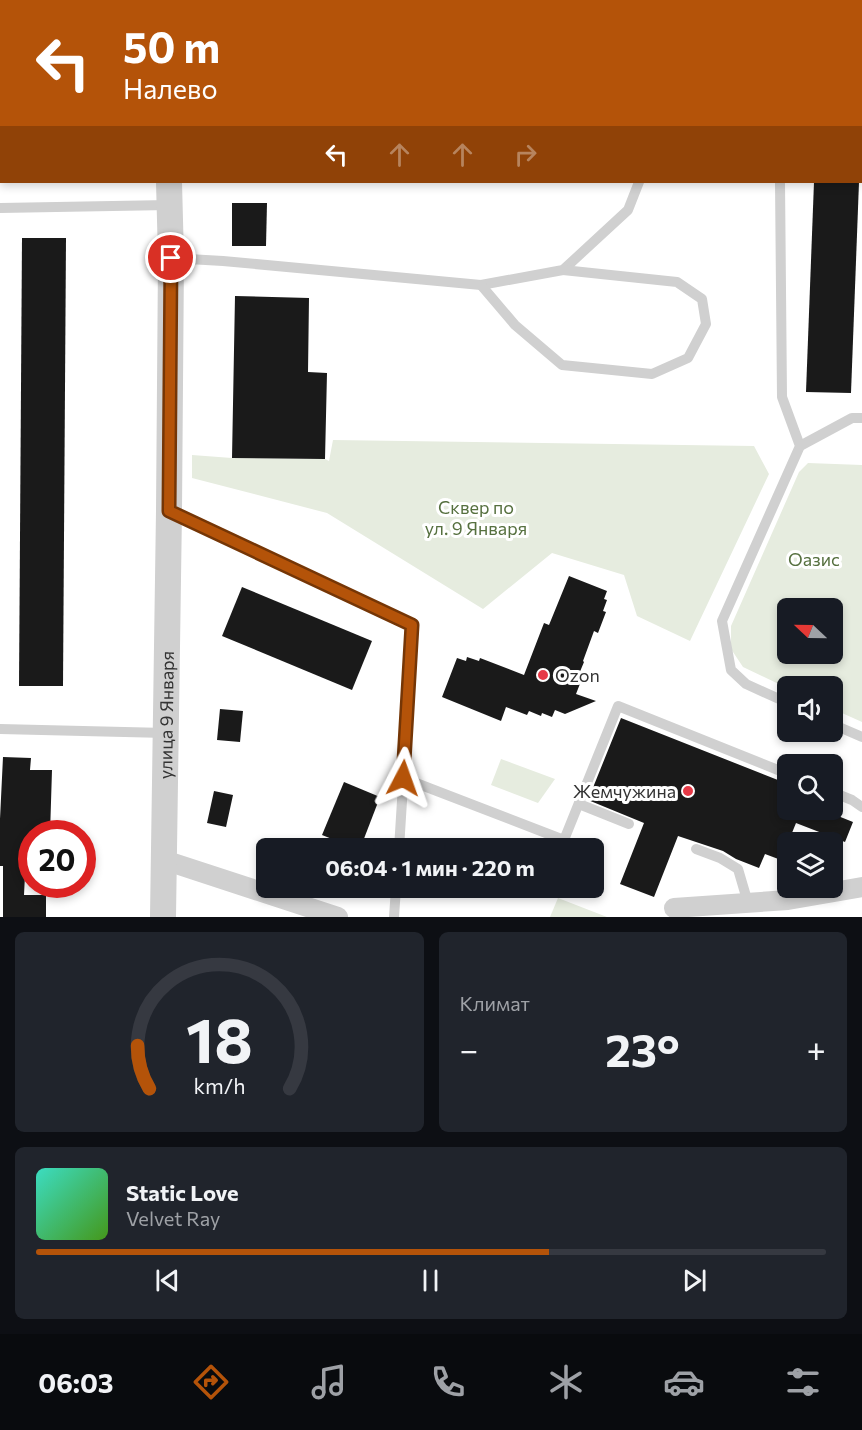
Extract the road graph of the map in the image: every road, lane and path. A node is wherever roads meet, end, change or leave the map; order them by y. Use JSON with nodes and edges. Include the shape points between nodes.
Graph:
{"nodes":[{"id":1,"x":639,"y":183,"type":"edge"},
{"id":2,"x":780,"y":183,"type":"edge"},
{"id":3,"x":169,"y":193,"type":"edge"},
{"id":4,"x":0,"y":208,"type":"edge"},
{"id":5,"x":171,"y":258,"type":"junction"},
{"id":6,"x":563,"y":270,"type":"junction"},
{"id":7,"x":480,"y":285,"type":"junction"},
{"id":8,"x":862,"y":418,"type":"edge"},
{"id":9,"x":800,"y":446,"type":"junction"},
{"id":10,"x":169,"y":511,"type":"junction"},
{"id":11,"x":777,"y":698,"type":"edge"},
{"id":12,"x":0,"y":729,"type":"edge"},
{"id":13,"x":843,"y":729,"type":"edge"},
{"id":14,"x":166,"y":733,"type":"junction"},
{"id":15,"x":862,"y":737,"type":"edge"},
{"id":16,"x":777,"y":770,"type":"edge"},
{"id":17,"x":403,"y":778,"type":"junction"},
{"id":18,"x":843,"y":796,"type":"edge"},
{"id":19,"x":579,"y":804,"type":"junction"},
{"id":20,"x":862,"y":807,"type":"edge"},
{"id":21,"x":629,"y":824,"type":"dead end"},
{"id":22,"x":400,"y":838,"type":"edge"},
{"id":23,"x":696,"y":849,"type":"dead end"},
{"id":24,"x":164,"y":860,"type":"junction"},
{"id":25,"x":862,"y":887,"type":"edge"},
{"id":26,"x":395,"y":898,"type":"edge"},
{"id":27,"x":748,"y":903,"type":"junction"},
{"id":28,"x":674,"y":908,"type":"dead end"},
{"id":29,"x":720,"y":911,"type":"edge"},
{"id":30,"x":163,"y":917,"type":"edge"},
{"id":31,"x":338,"y":917,"type":"edge"},
{"id":32,"x":394,"y":917,"type":"edge"}],
"edges":[{"from":1,"to":6,"type":"lane","via":[[628,210]]},
{"from":2,"to":9,"type":"lane","via":[[782,397]]},
{"from":3,"to":4,"type":"lane"},
{"from":3,"to":5,"type":"street","name":"улица 9 Января"},
{"from":5,"to":7,"type":"lane"},
{"from":5,"to":10,"type":"street","name":"улица 9 Января"},
{"from":6,"to":7,"type":"lane"},
{"from":6,"to":7,"type":"lane","via":[[676,282],[702,299],[706,324],[688,358],[652,374],[562,365],[515,325]]},
{"from":8,"to":9,"type":"lane","via":[[852,418]]},
{"from":9,"to":11,"type":"lane","via":[[722,621],[731,670],[746,684]]},
{"from":10,"to":14,"type":"street","name":"улица 9 Января"},
{"from":10,"to":17,"type":"lane","via":[[412,625]]},
{"from":12,"to":14,"type":"lane"},
{"from":13,"to":15,"type":"lane"},
{"from":14,"to":24,"type":"street","name":"улица 9 Января"},
{"from":16,"to":19,"type":"lane","via":[[618,706]]},
{"from":17,"to":19,"type":"lane","via":[[564,840]]},
{"from":17,"to":22,"type":"lane"},
{"from":18,"to":20,"type":"lane"},
{"from":19,"to":21,"type":"lane"},
{"from":23,"to":27,"type":"lane","via":[[738,869]]},
{"from":24,"to":30,"type":"street","name":"улица 9 Января"},
{"from":24,"to":31,"type":"street"},
{"from":25,"to":27,"type":"street"},
{"from":26,"to":32,"type":"lane"},
{"from":27,"to":29,"type":"street"},
{"from":28,"to":29,"type":"street"}]}
